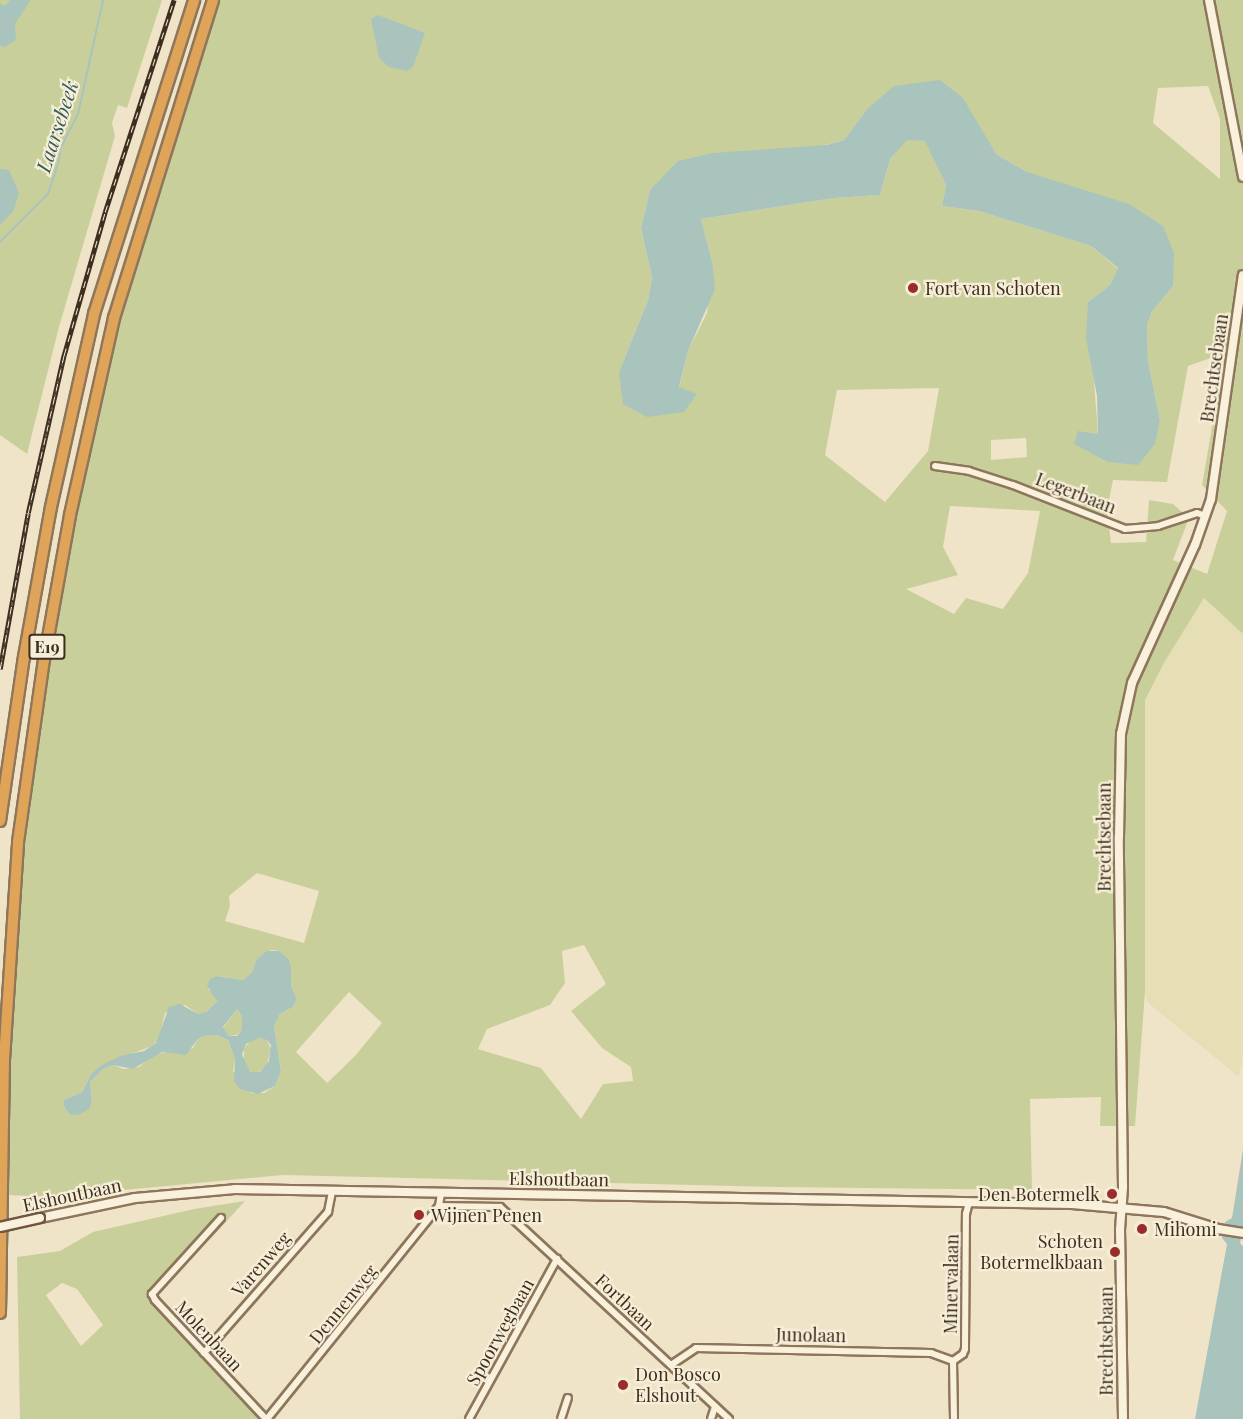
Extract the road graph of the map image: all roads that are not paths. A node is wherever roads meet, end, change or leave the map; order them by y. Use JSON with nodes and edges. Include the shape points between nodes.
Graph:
{"nodes":[{"id":1,"x":194,"y":0,"type":"edge"},
{"id":2,"x":213,"y":0,"type":"edge"},
{"id":3,"x":1209,"y":0,"type":"edge"},
{"id":4,"x":1243,"y":177,"type":"edge"},
{"id":5,"x":1243,"y":275,"type":"edge"},
{"id":6,"x":935,"y":466,"type":"dead end"},
{"id":7,"x":1206,"y":516,"type":"junction"},
{"id":8,"x":0,"y":821,"type":"edge"},
{"id":9,"x":332,"y":1192,"type":"junction"},
{"id":10,"x":441,"y":1194,"type":"junction"},
{"id":11,"x":969,"y":1202,"type":"junction"},
{"id":12,"x":439,"y":1206,"type":"junction"},
{"id":13,"x":1122,"y":1207,"type":"junction"},
{"id":14,"x":221,"y":1218,"type":"dead end"},
{"id":15,"x":0,"y":1227,"type":"edge"},
{"id":16,"x":1243,"y":1233,"type":"edge"},
{"id":17,"x":557,"y":1259,"type":"junction"},
{"id":18,"x":0,"y":1313,"type":"edge"},
{"id":19,"x":204,"y":1353,"type":"junction"},
{"id":20,"x":953,"y":1361,"type":"junction"},
{"id":21,"x":671,"y":1365,"type":"junction"},
{"id":22,"x":568,"y":1398,"type":"dead end"},
{"id":23,"x":715,"y":1407,"type":"junction"},
{"id":24,"x":266,"y":1419,"type":"edge"},
{"id":25,"x":469,"y":1419,"type":"edge"},
{"id":26,"x":561,"y":1419,"type":"edge"},
{"id":27,"x":711,"y":1419,"type":"edge"},
{"id":28,"x":729,"y":1419,"type":"edge"},
{"id":29,"x":954,"y":1419,"type":"edge"},
{"id":30,"x":1123,"y":1419,"type":"edge"}],
"edges":[{"from":1,"to":8,"type":"highway","number":"E19","via":[[94,314],[51,507]]},
{"from":2,"to":18,"type":"highway","number":"E19","via":[[114,318],[70,514],[44,660],[18,842],[4,1060]]},
{"from":3,"to":4,"type":"main road"},
{"from":5,"to":7,"type":"main road","name":"Brechtsebaan","via":[[1216,476]]},
{"from":6,"to":7,"type":"street","name":"Legerbaan","via":[[1005,482],[1125,529],[1158,526],[1197,513]]},
{"from":7,"to":13,"type":"main road","name":"Brechtsebaan","via":[[1132,684],[1121,734]]},
{"from":9,"to":10,"type":"main road","name":"Elshoutbaan"},
{"from":9,"to":15,"type":"main road","name":"Elshoutbaan","bridge":true,"via":[[199,1191],[125,1200]]},
{"from":9,"to":19,"type":"street","name":"Varenweg","via":[[328,1212]]},
{"from":10,"to":11,"type":"main road","name":"Elshoutbaan"},
{"from":10,"to":12,"type":"street"},
{"from":11,"to":13,"type":"main road","name":"Elshoutbaan"},
{"from":11,"to":20,"type":"street","name":"Minervalaan","via":[[965,1349]]},
{"from":12,"to":17,"type":"street","name":"Fortbaan","via":[[500,1207]]},
{"from":12,"to":24,"type":"street","name":"Dennenweg"},
{"from":13,"to":16,"type":"main road","name":"Elshoutbaan","via":[[1164,1212]]},
{"from":13,"to":30,"type":"main road","name":"Brechtsebaan"},
{"from":14,"to":19,"type":"street","name":"Molenbaan","via":[[152,1294]]},
{"from":17,"to":21,"type":"street","name":"Fortbaan"},
{"from":17,"to":25,"type":"street","name":"Spoorwegbaan"},
{"from":19,"to":24,"type":"street","name":"Molenbaan"},
{"from":20,"to":21,"type":"street","name":"Junolaan","via":[[937,1353],[696,1348]]},
{"from":20,"to":29,"type":"street"},
{"from":21,"to":23,"type":"street","name":"Fortbaan"},
{"from":22,"to":26,"type":"street"},
{"from":23,"to":27,"type":"street"},
{"from":23,"to":28,"type":"street","name":"Fortbaan"}]}
